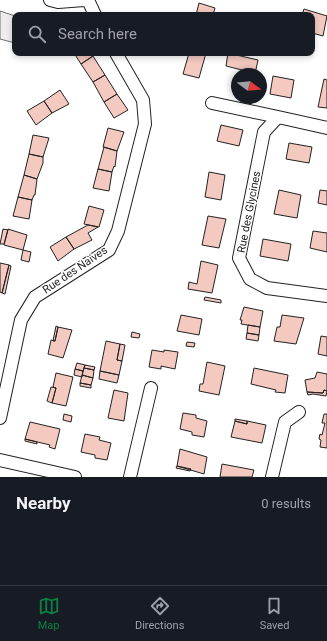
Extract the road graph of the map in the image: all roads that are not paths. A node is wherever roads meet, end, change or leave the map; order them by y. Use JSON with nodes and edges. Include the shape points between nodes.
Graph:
{"nodes":[{"id":1,"x":50,"y":0,"type":"edge"},
{"id":2,"x":84,"y":0,"type":"edge"},
{"id":3,"x":88,"y":0,"type":"edge"},
{"id":4,"x":94,"y":12,"type":"edge"},
{"id":5,"x":118,"y":56,"type":"edge"},
{"id":6,"x":212,"y":103,"type":"dead end"},
{"id":7,"x":278,"y":117,"type":"junction"},
{"id":8,"x":327,"y":128,"type":"edge"},
{"id":9,"x":327,"y":296,"type":"edge"},
{"id":10,"x":151,"y":388,"type":"dead end"},
{"id":11,"x":299,"y":412,"type":"dead end"},
{"id":12,"x":0,"y":418,"type":"edge"},
{"id":13,"x":0,"y":460,"type":"edge"},
{"id":14,"x":75,"y":477,"type":"edge"},
{"id":15,"x":130,"y":477,"type":"edge"},
{"id":16,"x":272,"y":477,"type":"edge"}],
"edges":[{"from":1,"to":2,"type":"street"},
{"from":3,"to":4,"type":"street"},
{"from":5,"to":12,"type":"street","name":"Rue des Naïves","via":[[143,100],[145,124],[118,231],[109,250],[35,297],[21,320]]},
{"from":6,"to":7,"type":"street"},
{"from":7,"to":8,"type":"street"},
{"from":7,"to":9,"type":"street","name":"Rue des Glycines","via":[[264,132],[239,258],[250,279],[267,288]]},
{"from":10,"to":15,"type":"street"},
{"from":11,"to":16,"type":"street","via":[[285,422]]},
{"from":13,"to":14,"type":"street"}]}
